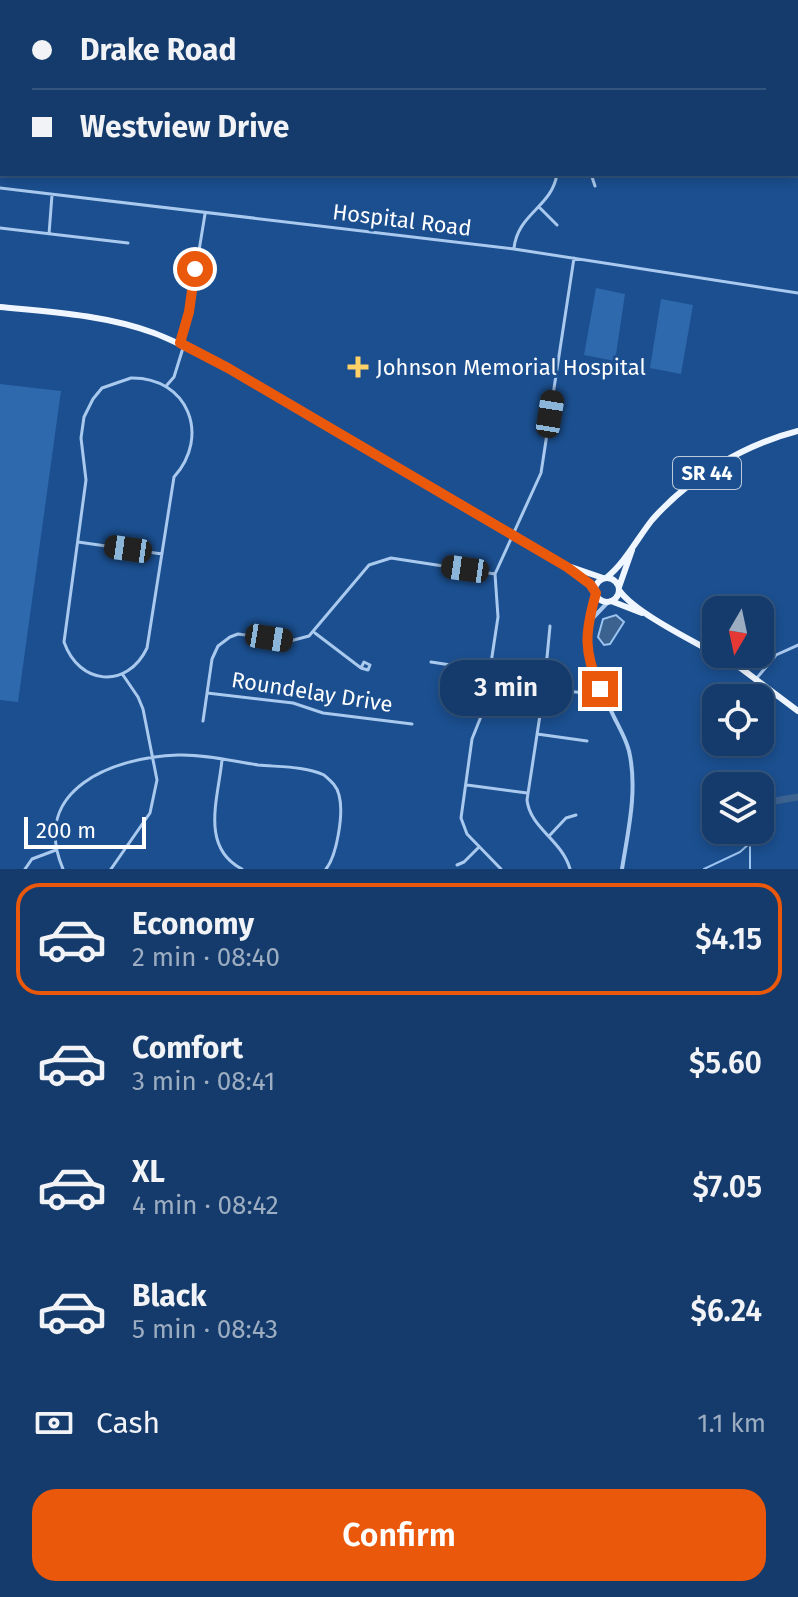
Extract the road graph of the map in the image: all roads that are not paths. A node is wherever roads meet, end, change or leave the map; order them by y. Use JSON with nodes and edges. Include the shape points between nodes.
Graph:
{"nodes":[{"id":1,"x":556,"y":176,"type":"edge"},
{"id":2,"x":592,"y":176,"type":"edge"},
{"id":3,"x":595,"y":186,"type":"dead end"},
{"id":4,"x":0,"y":188,"type":"edge"},
{"id":5,"x":52,"y":195,"type":"junction"},
{"id":6,"x":539,"y":207,"type":"junction"},
{"id":7,"x":205,"y":214,"type":"junction"},
{"id":8,"x":557,"y":225,"type":"dead end"},
{"id":9,"x":0,"y":228,"type":"edge"},
{"id":10,"x":49,"y":234,"type":"junction"},
{"id":11,"x":128,"y":243,"type":"dead end"},
{"id":12,"x":514,"y":249,"type":"junction"},
{"id":13,"x":574,"y":258,"type":"junction"},
{"id":14,"x":798,"y":293,"type":"edge"},
{"id":15,"x":0,"y":307,"type":"edge"},
{"id":16,"x":182,"y":344,"type":"junction"},
{"id":17,"x":167,"y":385,"type":"junction"},
{"id":18,"x":798,"y":431,"type":"edge"},
{"id":19,"x":513,"y":535,"type":"junction"},
{"id":20,"x":77,"y":541,"type":"junction"},
{"id":21,"x":635,"y":543,"type":"junction"},
{"id":22,"x":162,"y":554,"type":"junction"},
{"id":23,"x":567,"y":567,"type":"junction"},
{"id":24,"x":495,"y":574,"type":"junction"},
{"id":25,"x":605,"y":578,"type":"junction"},
{"id":26,"x":619,"y":588,"type":"junction"},
{"id":27,"x":595,"y":591,"type":"junction"},
{"id":28,"x":609,"y":602,"type":"junction"},
{"id":29,"x":649,"y":615,"type":"junction"},
{"id":30,"x":589,"y":623,"type":"junction"},
{"id":31,"x":550,"y":626,"type":"dead end"},
{"id":32,"x":315,"y":633,"type":"junction"},
{"id":33,"x":216,"y":637,"type":"dead end"},
{"id":34,"x":221,"y":643,"type":"junction"},
{"id":35,"x":798,"y":645,"type":"edge"},
{"id":36,"x":702,"y":646,"type":"edge"},
{"id":37,"x":431,"y":662,"type":"dead end"},
{"id":38,"x":361,"y":668,"type":"dead end"},
{"id":39,"x":738,"y":668,"type":"edge"},
{"id":40,"x":490,"y":671,"type":"junction"},
{"id":41,"x":123,"y":675,"type":"junction"},
{"id":42,"x":756,"y":679,"type":"junction"},
{"id":43,"x":544,"y":689,"type":"junction"},
{"id":44,"x":600,"y":689,"type":"junction"},
{"id":45,"x":207,"y":693,"type":"junction"},
{"id":46,"x":798,"y":711,"type":"edge"},
{"id":47,"x":203,"y":721,"type":"dead end"},
{"id":48,"x":412,"y":724,"type":"dead end"},
{"id":49,"x":537,"y":734,"type":"junction"},
{"id":50,"x":587,"y":741,"type":"dead end"},
{"id":51,"x":153,"y":758,"type":"junction"},
{"id":52,"x":222,"y":760,"type":"junction"},
{"id":53,"x":466,"y":784,"type":"junction"},
{"id":54,"x":527,"y":793,"type":"junction"},
{"id":55,"x":576,"y":815,"type":"dead end"},
{"id":56,"x":550,"y":835,"type":"junction"},
{"id":57,"x":479,"y":847,"type":"junction"},
{"id":58,"x":56,"y":850,"type":"junction"},
{"id":59,"x":457,"y":865,"type":"dead end"},
{"id":60,"x":25,"y":869,"type":"edge"},
{"id":61,"x":63,"y":869,"type":"edge"},
{"id":62,"x":111,"y":869,"type":"edge"},
{"id":63,"x":242,"y":869,"type":"edge"},
{"id":64,"x":326,"y":869,"type":"edge"},
{"id":65,"x":501,"y":869,"type":"edge"},
{"id":66,"x":570,"y":869,"type":"edge"},
{"id":67,"x":622,"y":869,"type":"edge"}],
"edges":[{"from":1,"to":6,"type":"street"},
{"from":2,"to":3,"type":"street"},
{"from":4,"to":5,"type":"street","name":"Hospital Road"},
{"from":5,"to":7,"type":"street","name":"Hospital Road"},
{"from":5,"to":10,"type":"street"},
{"from":6,"to":8,"type":"street"},
{"from":6,"to":12,"type":"street","via":[[518,230]]},
{"from":7,"to":12,"type":"street","name":"Hospital Road"},
{"from":7,"to":16,"type":"street"},
{"from":9,"to":10,"type":"street"},
{"from":10,"to":11,"type":"street"},
{"from":12,"to":13,"type":"street","name":"Hospital Road"},
{"from":13,"to":14,"type":"street","name":"Hospital Road"},
{"from":13,"to":19,"type":"street","via":[[544,458]]},
{"from":15,"to":16,"type":"main road","via":[[125,324]]},
{"from":16,"to":17,"type":"street"},
{"from":16,"to":19,"type":"main road"},
{"from":17,"to":20,"type":"street","via":[[131,378],[102,388],[88,408],[82,428],[86,480]]},
{"from":17,"to":22,"type":"street","via":[[188,411],[192,439],[174,477]]},
{"from":18,"to":21,"type":"main road","number":"SR 44","via":[[761,443],[700,477],[666,505]]},
{"from":19,"to":23,"type":"main road"},
{"from":19,"to":24,"type":"street"},
{"from":20,"to":22,"type":"street"},
{"from":20,"to":41,"type":"street","via":[[64,642],[84,671]]},
{"from":21,"to":25,"type":"main road","number":"SR 44"},
{"from":21,"to":26,"type":"main road","number":"SR 44"},
{"from":22,"to":41,"type":"street","via":[[147,648]]},
{"from":23,"to":25,"type":"main road"},
{"from":23,"to":27,"type":"main road"},
{"from":24,"to":32,"type":"street","via":[[378,560],[361,572]]},
{"from":24,"to":40,"type":"street","via":[[498,611]]},
{"from":25,"to":26,"type":"main road"},
{"from":25,"to":27,"type":"main road"},
{"from":26,"to":28,"type":"main road"},
{"from":26,"to":29,"type":"main road"},
{"from":27,"to":28,"type":"main road"},
{"from":27,"to":30,"type":"street"},
{"from":28,"to":29,"type":"main road"},
{"from":28,"to":30,"type":"street"},
{"from":29,"to":36,"type":"main road"},
{"from":30,"to":44,"type":"street","via":[[586,651]]},
{"from":31,"to":43,"type":"street"},
{"from":32,"to":34,"type":"street","via":[[290,641],[238,634]]},
{"from":32,"to":38,"type":"street"},
{"from":33,"to":34,"type":"street"},
{"from":34,"to":45,"type":"street","via":[[212,659]]},
{"from":35,"to":42,"type":"street","via":[[776,655]]},
{"from":37,"to":40,"type":"street"},
{"from":39,"to":42,"type":"main road"},
{"from":40,"to":53,"type":"street"},
{"from":41,"to":51,"type":"street","via":[[143,709]]},
{"from":42,"to":46,"type":"main road"},
{"from":43,"to":44,"type":"street"},
{"from":43,"to":49,"type":"street"},
{"from":44,"to":67,"type":"street","via":[[627,742],[634,781]]},
{"from":45,"to":47,"type":"street"},
{"from":45,"to":48,"type":"street","name":"Roundelay Drive"},
{"from":49,"to":50,"type":"street"},
{"from":49,"to":54,"type":"street"},
{"from":51,"to":52,"type":"street"},
{"from":51,"to":58,"type":"street","via":[[113,767],[80,783],[61,809]]},
{"from":51,"to":62,"type":"street","via":[[157,780],[150,813]]},
{"from":52,"to":63,"type":"street","via":[[214,831],[217,847]]},
{"from":52,"to":64,"type":"street","via":[[320,772],[333,782],[340,799],[335,855]]},
{"from":53,"to":54,"type":"street"},
{"from":53,"to":57,"type":"street","via":[[461,823]]},
{"from":54,"to":56,"type":"street","via":[[530,812]]},
{"from":55,"to":56,"type":"street"},
{"from":56,"to":66,"type":"street"},
{"from":57,"to":59,"type":"street"},
{"from":57,"to":65,"type":"street"},
{"from":58,"to":60,"type":"street","via":[[32,859]]},
{"from":58,"to":61,"type":"street"}]}
